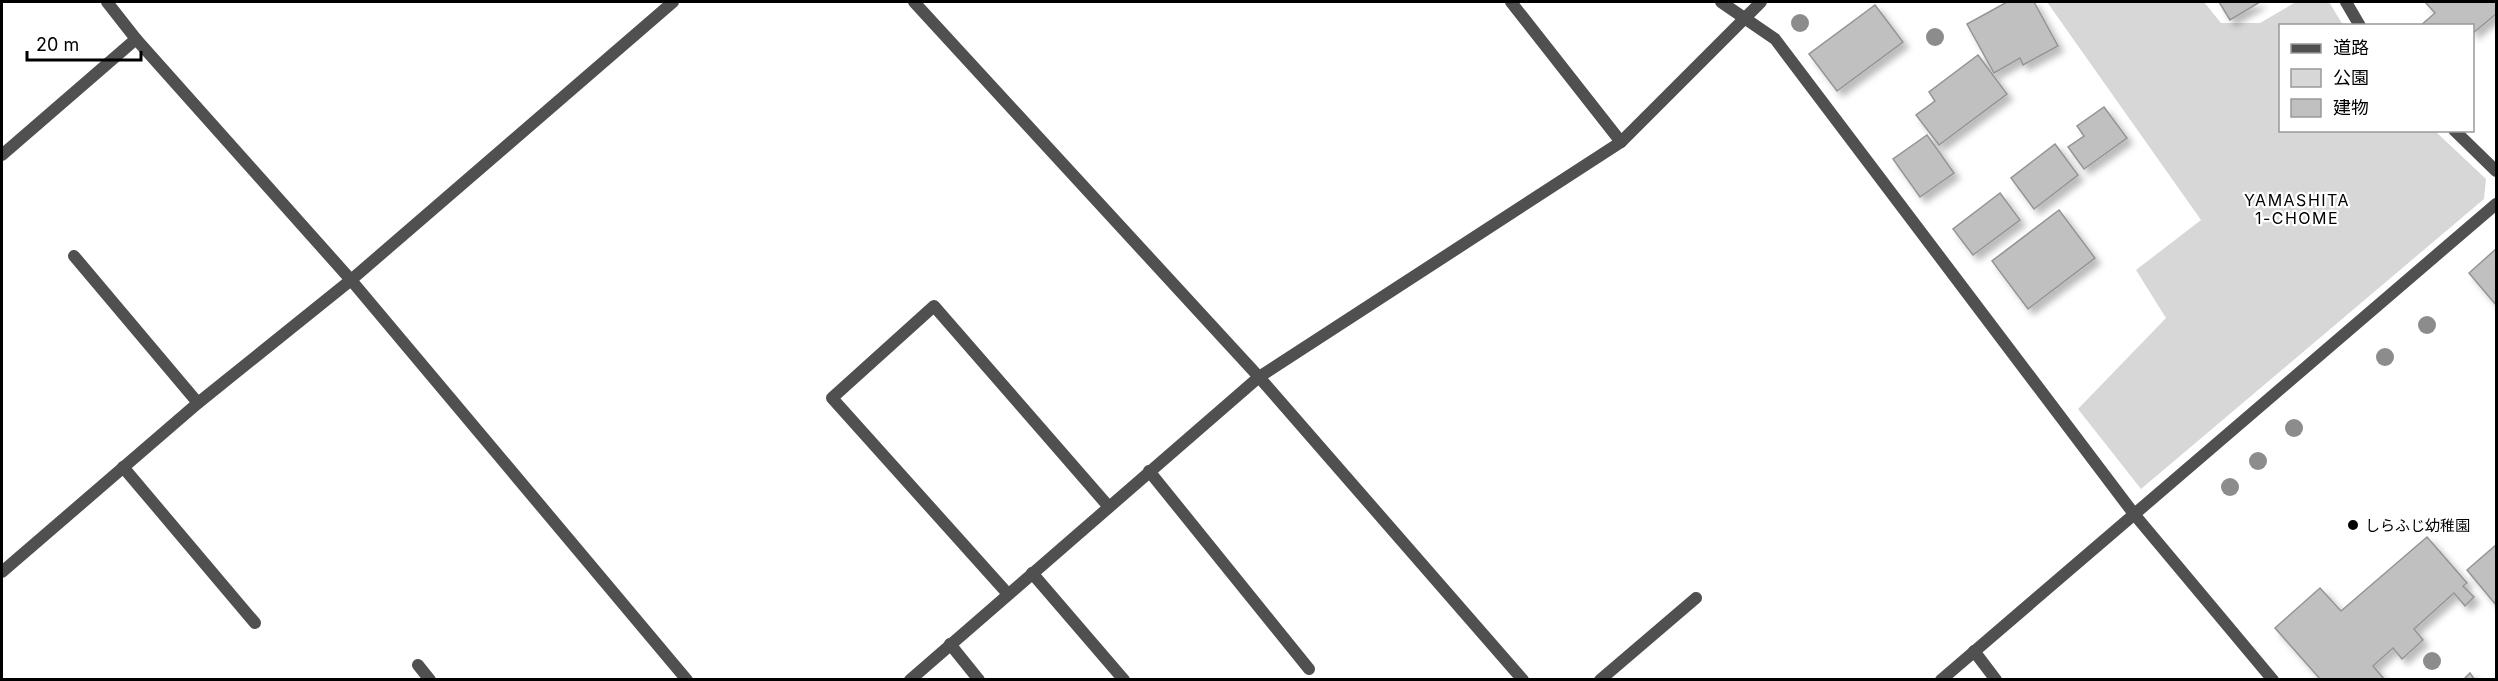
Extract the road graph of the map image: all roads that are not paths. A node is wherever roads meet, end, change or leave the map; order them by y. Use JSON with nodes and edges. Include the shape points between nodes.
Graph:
{"nodes":[{"id":1,"x":107,"y":2,"type":"edge"},
{"id":2,"x":673,"y":2,"type":"edge"},
{"id":3,"x":914,"y":2,"type":"edge"},
{"id":4,"x":1511,"y":2,"type":"edge"},
{"id":5,"x":1721,"y":2,"type":"edge"},
{"id":6,"x":1761,"y":2,"type":"edge"},
{"id":7,"x":2346,"y":2,"type":"edge"},
{"id":8,"x":1745,"y":19,"type":"junction"},
{"id":9,"x":2359,"y":24,"type":"edge"},
{"id":10,"x":136,"y":39,"type":"junction"},
{"id":11,"x":2456,"y":132,"type":"edge"},
{"id":12,"x":1621,"y":142,"type":"junction"},
{"id":13,"x":2,"y":154,"type":"edge"},
{"id":14,"x":2496,"y":171,"type":"edge"},
{"id":15,"x":2496,"y":204,"type":"edge"},
{"id":16,"x":74,"y":256,"type":"dead end"},
{"id":17,"x":351,"y":280,"type":"junction"},
{"id":18,"x":1259,"y":377,"type":"junction"},
{"id":19,"x":198,"y":403,"type":"junction"},
{"id":20,"x":123,"y":467,"type":"junction"},
{"id":21,"x":1149,"y":471,"type":"junction"},
{"id":22,"x":1109,"y":507,"type":"junction"},
{"id":23,"x":2134,"y":514,"type":"junction"},
{"id":24,"x":2,"y":572,"type":"edge"},
{"id":25,"x":1032,"y":573,"type":"junction"},
{"id":26,"x":1008,"y":594,"type":"junction"},
{"id":27,"x":1696,"y":598,"type":"dead end"},
{"id":28,"x":255,"y":623,"type":"dead end"},
{"id":29,"x":950,"y":644,"type":"junction"},
{"id":30,"x":1974,"y":651,"type":"junction"},
{"id":31,"x":418,"y":665,"type":"dead end"},
{"id":32,"x":1309,"y":669,"type":"dead end"},
{"id":33,"x":430,"y":680,"type":"edge"},
{"id":34,"x":687,"y":680,"type":"edge"},
{"id":35,"x":910,"y":680,"type":"edge"},
{"id":36,"x":980,"y":680,"type":"edge"},
{"id":37,"x":1124,"y":680,"type":"edge"},
{"id":38,"x":1523,"y":680,"type":"edge"},
{"id":39,"x":1600,"y":680,"type":"edge"},
{"id":40,"x":1941,"y":680,"type":"edge"},
{"id":41,"x":1996,"y":680,"type":"edge"},
{"id":42,"x":2273,"y":680,"type":"edge"}],
"edges":[{"from":1,"to":10,"type":"street"},
{"from":2,"to":17,"type":"street"},
{"from":3,"to":18,"type":"street"},
{"from":4,"to":12,"type":"street"},
{"from":5,"to":8,"type":"street"},
{"from":6,"to":8,"type":"street"},
{"from":7,"to":9,"type":"street"},
{"from":8,"to":12,"type":"street"},
{"from":8,"to":23,"type":"street","via":[[1775,39]]},
{"from":10,"to":13,"type":"street"},
{"from":10,"to":17,"type":"street"},
{"from":11,"to":14,"type":"street"},
{"from":12,"to":18,"type":"street"},
{"from":15,"to":23,"type":"street"},
{"from":16,"to":19,"type":"street"},
{"from":17,"to":19,"type":"street"},
{"from":17,"to":34,"type":"street"},
{"from":18,"to":21,"type":"street"},
{"from":18,"to":38,"type":"street"},
{"from":19,"to":20,"type":"street"},
{"from":20,"to":24,"type":"street"},
{"from":20,"to":28,"type":"street"},
{"from":21,"to":22,"type":"street"},
{"from":21,"to":32,"type":"street"},
{"from":22,"to":25,"type":"street"},
{"from":22,"to":26,"type":"street","via":[[934,306],[832,398]]},
{"from":23,"to":30,"type":"street"},
{"from":23,"to":42,"type":"street"},
{"from":25,"to":26,"type":"street"},
{"from":25,"to":37,"type":"street"},
{"from":26,"to":29,"type":"street"},
{"from":27,"to":39,"type":"street"},
{"from":29,"to":35,"type":"street"},
{"from":29,"to":36,"type":"street"},
{"from":30,"to":40,"type":"street"},
{"from":30,"to":41,"type":"street"},
{"from":31,"to":33,"type":"street"}]}
